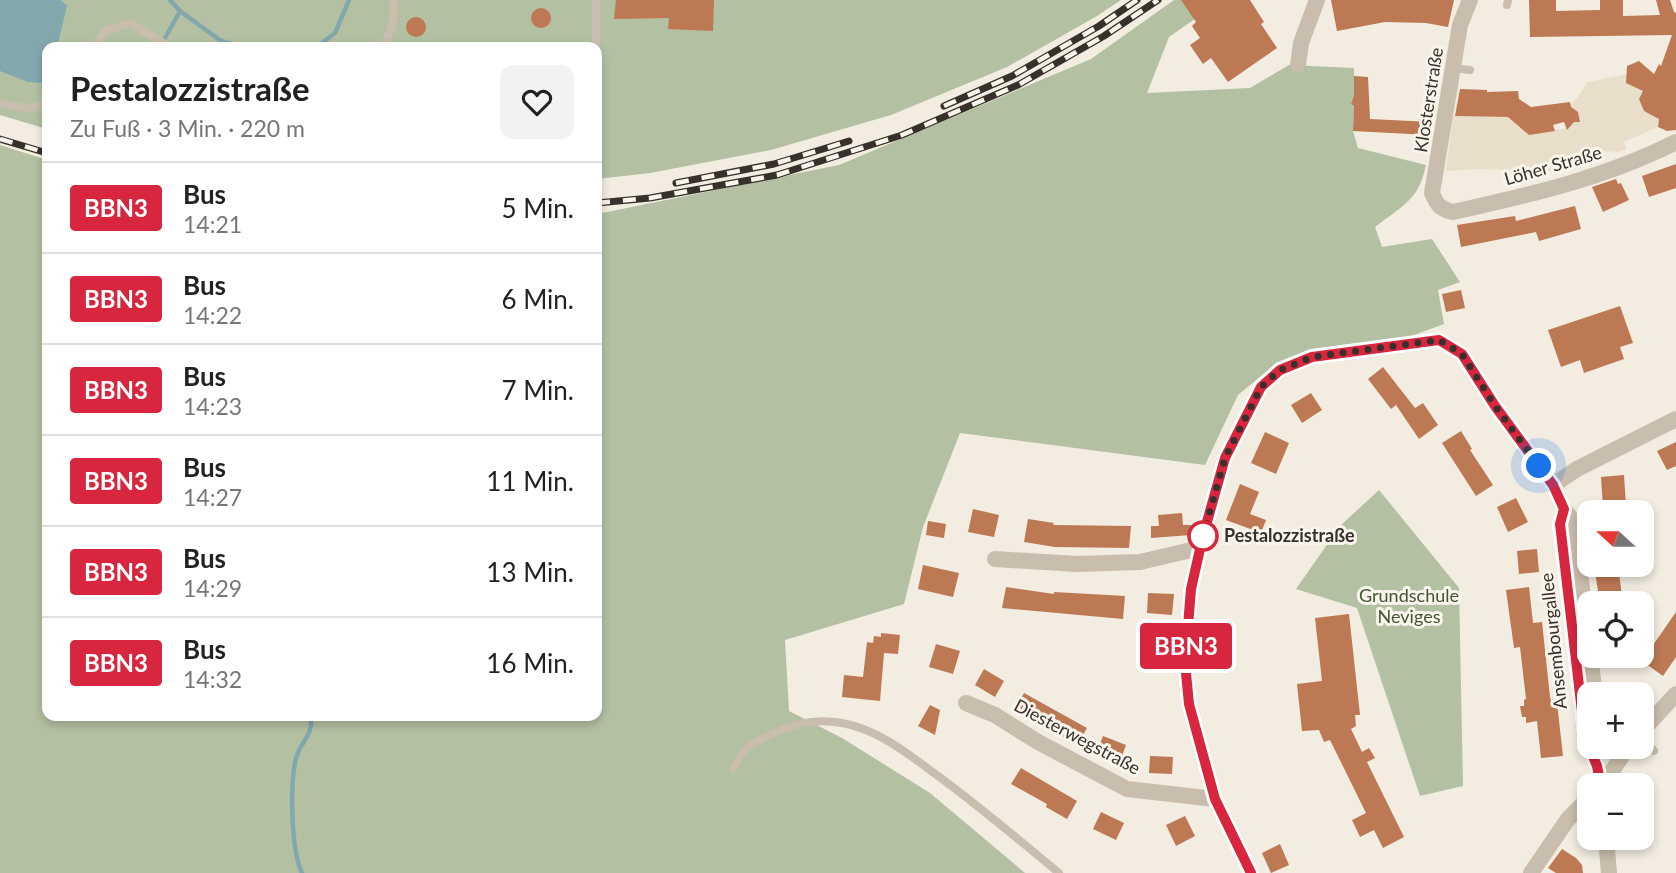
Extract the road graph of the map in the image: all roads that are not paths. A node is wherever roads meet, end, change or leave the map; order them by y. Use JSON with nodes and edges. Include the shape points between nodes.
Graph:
{"nodes":[{"id":1,"x":394,"y":0,"type":"edge"},
{"id":2,"x":597,"y":0,"type":"edge"},
{"id":3,"x":1317,"y":0,"type":"edge"},
{"id":4,"x":1470,"y":0,"type":"edge"},
{"id":5,"x":97,"y":42,"type":"edge"},
{"id":6,"x":162,"y":42,"type":"edge"},
{"id":7,"x":386,"y":42,"type":"edge"},
{"id":8,"x":596,"y":42,"type":"edge"},
{"id":9,"x":1298,"y":65,"type":"dead end"},
{"id":10,"x":1453,"y":68,"type":"junction"},
{"id":11,"x":1470,"y":70,"type":"dead end"},
{"id":12,"x":0,"y":103,"type":"edge"},
{"id":13,"x":42,"y":105,"type":"edge"},
{"id":14,"x":1676,"y":142,"type":"edge"},
{"id":15,"x":1438,"y":206,"type":"joint"},
{"id":16,"x":1676,"y":419,"type":"edge"},
{"id":17,"x":1553,"y":485,"type":"junction"},
{"id":18,"x":1564,"y":509,"type":"junction"},
{"id":19,"x":1200,"y":548,"type":"junction"},
{"id":20,"x":995,"y":559,"type":"dead end"},
{"id":21,"x":1582,"y":591,"type":"edge"},
{"id":22,"x":1676,"y":694,"type":"edge"},
{"id":23,"x":966,"y":703,"type":"dead end"},
{"id":24,"x":1654,"y":718,"type":"edge"},
{"id":25,"x":1597,"y":759,"type":"edge"},
{"id":26,"x":1597,"y":766,"type":"junction"},
{"id":27,"x":733,"y":769,"type":"dead end"},
{"id":28,"x":1598,"y":773,"type":"edge"},
{"id":29,"x":1215,"y":799,"type":"junction"},
{"id":30,"x":1577,"y":810,"type":"edge"},
{"id":31,"x":1607,"y":850,"type":"edge"},
{"id":32,"x":1059,"y":873,"type":"edge"},
{"id":33,"x":1251,"y":873,"type":"edge"},
{"id":34,"x":1531,"y":873,"type":"edge"},
{"id":35,"x":1609,"y":873,"type":"edge"}],
"edges":[{"from":1,"to":7,"type":"lane"},
{"from":2,"to":8,"type":"lane"},
{"from":3,"to":9,"type":"street"},
{"from":4,"to":10,"type":"street","name":"Klosterstraße","via":[[1460,25]]},
{"from":5,"to":6,"type":"lane","via":[[105,31],[130,23]]},
{"from":10,"to":11,"type":"lane"},
{"from":10,"to":15,"type":"street","name":"Klosterstraße","via":[[1432,193]]},
{"from":12,"to":13,"type":"lane","via":[[30,109]]},
{"from":14,"to":15,"type":"street","name":"Löher Straße","via":[[1640,160],[1553,190],[1453,212]]},
{"from":16,"to":17,"type":"street"},
{"from":17,"to":18,"type":"street","name":"Ansembourgallee"},
{"from":17,"to":19,"type":"street","name":"Ansembourgallee","via":[[1462,354],[1439,340],[1312,357],[1280,370],[1261,387],[1225,458]]},
{"from":18,"to":21,"type":"street","name":"Ansembourgallee","via":[[1574,523]]},
{"from":18,"to":26,"type":"street","name":"Ansembourgallee","via":[[1560,524],[1585,737]]},
{"from":19,"to":20,"type":"street","via":[[1140,562]]},
{"from":19,"to":29,"type":"street","via":[[1191,589],[1185,663],[1189,704]]},
{"from":22,"to":24,"type":"street"},
{"from":23,"to":29,"type":"street","name":"Diesterwegstraße","via":[[1127,789]]},
{"from":25,"to":26,"type":"street","name":"Ansembourgallee"},
{"from":26,"to":28,"type":"street","name":"Ansembourgallee"},
{"from":27,"to":32,"type":"lane","via":[[744,748],[785,727],[813,721],[842,722],[900,748]]},
{"from":29,"to":33,"type":"street"},
{"from":30,"to":34,"type":"street"},
{"from":31,"to":35,"type":"street"}]}
